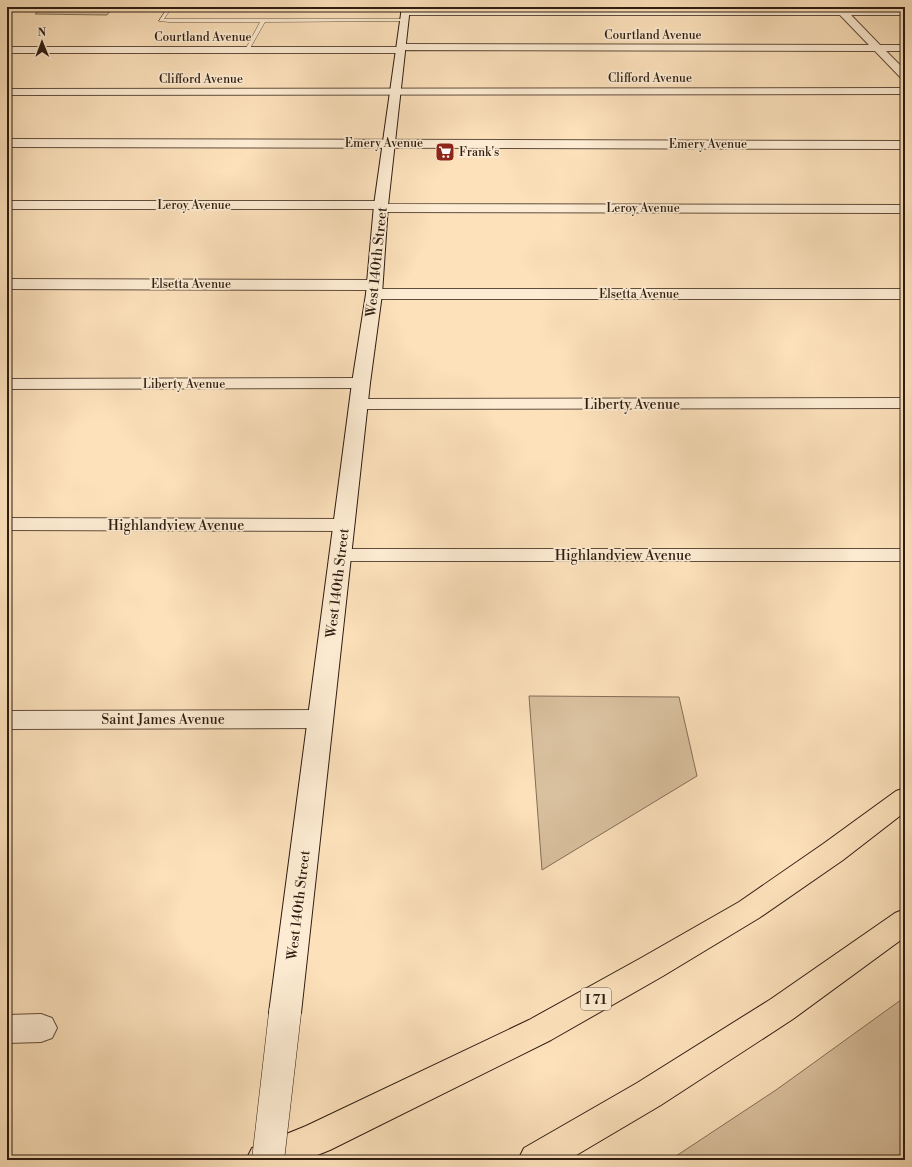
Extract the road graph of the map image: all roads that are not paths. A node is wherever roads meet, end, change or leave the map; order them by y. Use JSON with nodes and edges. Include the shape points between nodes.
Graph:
{"nodes":[{"id":1,"x":170,"y":7,"type":"edge"},
{"id":2,"x":840,"y":10,"type":"edge"},
{"id":3,"x":905,"y":12,"type":"edge"},
{"id":4,"x":406,"y":13,"type":"edge"},
{"id":5,"x":263,"y":21,"type":"junction"},
{"id":6,"x":878,"y":48,"type":"junction"},
{"id":7,"x":905,"y":48,"type":"edge"},
{"id":8,"x":401,"y":49,"type":"junction"},
{"id":9,"x":7,"y":50,"type":"edge"},
{"id":10,"x":247,"y":50,"type":"junction"},
{"id":11,"x":905,"y":76,"type":"edge"},
{"id":12,"x":7,"y":92,"type":"edge"},
{"id":13,"x":396,"y":92,"type":"junction"},
{"id":14,"x":905,"y":92,"type":"edge"},
{"id":15,"x":390,"y":142,"type":"junction"},
{"id":16,"x":7,"y":143,"type":"edge"},
{"id":17,"x":905,"y":144,"type":"edge"},
{"id":18,"x":7,"y":205,"type":"edge"},
{"id":19,"x":381,"y":206,"type":"junction"},
{"id":20,"x":905,"y":209,"type":"edge"},
{"id":21,"x":7,"y":284,"type":"edge"},
{"id":22,"x":374,"y":290,"type":"junction"},
{"id":23,"x":905,"y":294,"type":"edge"},
{"id":24,"x":361,"y":383,"type":"junction"},
{"id":25,"x":7,"y":384,"type":"edge"},
{"id":26,"x":905,"y":403,"type":"edge"},
{"id":27,"x":359,"y":404,"type":"junction"},
{"id":28,"x":7,"y":524,"type":"edge"},
{"id":29,"x":344,"y":525,"type":"junction"},
{"id":30,"x":341,"y":555,"type":"junction"},
{"id":31,"x":905,"y":555,"type":"edge"},
{"id":32,"x":320,"y":719,"type":"junction"},
{"id":33,"x":7,"y":720,"type":"edge"},
{"id":34,"x":905,"y":798,"type":"edge"},
{"id":35,"x":905,"y":921,"type":"edge"},
{"id":36,"x":41,"y":1028,"type":"dead end"},
{"id":37,"x":7,"y":1029,"type":"edge"},
{"id":38,"x":264,"y":1160,"type":"edge"},
{"id":39,"x":268,"y":1160,"type":"edge"},
{"id":40,"x":536,"y":1160,"type":"edge"}],
"edges":[{"from":1,"to":5,"type":"lane","via":[[161,20]]},
{"from":2,"to":3,"type":"street"},
{"from":2,"to":4,"type":"street"},
{"from":2,"to":6,"type":"street"},
{"from":4,"to":5,"type":"lane"},
{"from":4,"to":8,"type":"street","name":"West 140th Street"},
{"from":5,"to":10,"type":"lane"},
{"from":6,"to":7,"type":"street","name":"Courtland Avenue"},
{"from":6,"to":8,"type":"street","name":"Courtland Avenue"},
{"from":6,"to":11,"type":"street"},
{"from":8,"to":10,"type":"street","name":"Courtland Avenue"},
{"from":8,"to":13,"type":"street","name":"West 140th Street"},
{"from":9,"to":10,"type":"street","name":"Courtland Avenue"},
{"from":12,"to":13,"type":"street","name":"Clifford Avenue"},
{"from":13,"to":14,"type":"street","name":"Clifford Avenue"},
{"from":13,"to":15,"type":"street","name":"West 140th Street"},
{"from":15,"to":16,"type":"street","name":"Emery Avenue"},
{"from":15,"to":17,"type":"street","name":"Emery Avenue"},
{"from":15,"to":19,"type":"street","name":"West 140th Street"},
{"from":18,"to":19,"type":"street","name":"Leroy Avenue"},
{"from":19,"to":20,"type":"street","name":"Leroy Avenue"},
{"from":19,"to":22,"type":"street","name":"West 140th Street"},
{"from":21,"to":22,"type":"street","name":"Elsetta Avenue"},
{"from":22,"to":23,"type":"street","name":"Elsetta Avenue"},
{"from":22,"to":24,"type":"street","name":"West 140th Street"},
{"from":24,"to":25,"type":"street","name":"Liberty Avenue"},
{"from":24,"to":27,"type":"street","name":"West 140th Street"},
{"from":26,"to":27,"type":"street","name":"Liberty Avenue"},
{"from":27,"to":29,"type":"street","name":"West 140th Street"},
{"from":28,"to":29,"type":"street","name":"Highlandview Avenue"},
{"from":29,"to":30,"type":"street","name":"West 140th Street"},
{"from":30,"to":31,"type":"street","name":"Highlandview Avenue"},
{"from":30,"to":32,"type":"street","name":"West 140th Street"},
{"from":32,"to":33,"type":"street","name":"Saint James Avenue"},
{"from":32,"to":39,"type":"street","name":"West 140th Street","bridge":true},
{"from":34,"to":38,"type":"highway","number":"I 71","via":[[749,910],[652,967],[540,1030],[318,1138]]},
{"from":35,"to":40,"type":"highway","via":[[775,1013],[649,1094]]},
{"from":36,"to":37,"type":"street"}]}
